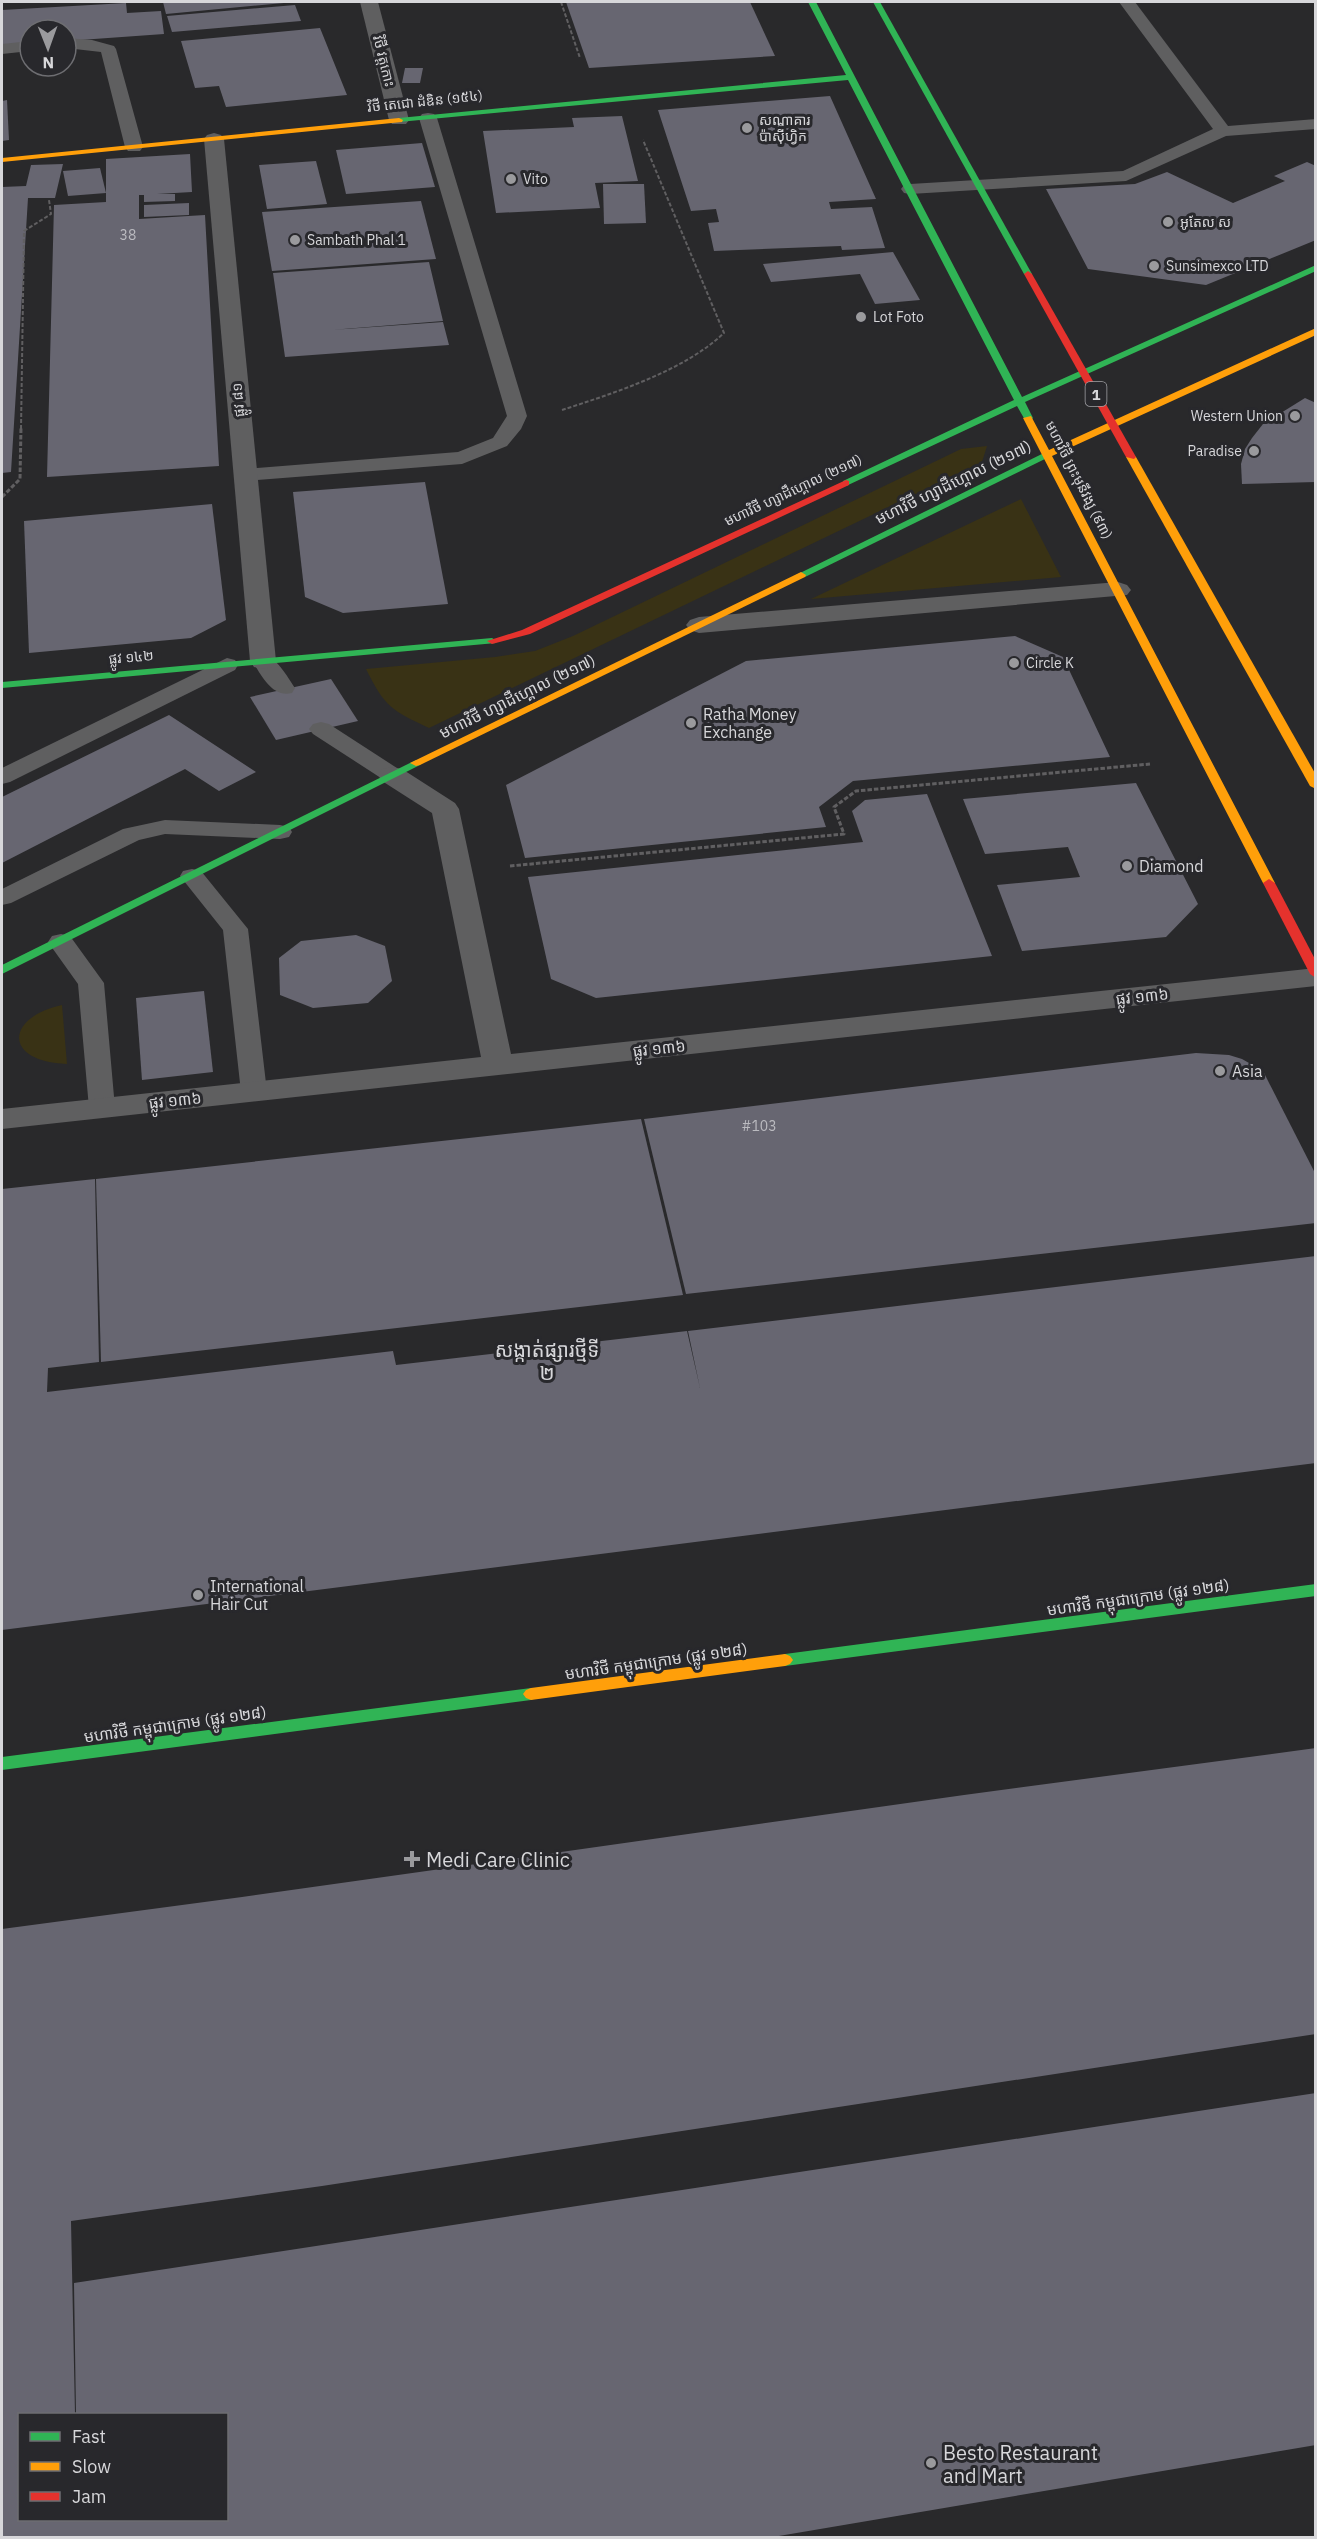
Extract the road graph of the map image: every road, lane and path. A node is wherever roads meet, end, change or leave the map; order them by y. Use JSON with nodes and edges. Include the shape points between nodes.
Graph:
{"nodes":[{"id":1,"x":369,"y":2,"type":"edge"},
{"id":2,"x":561,"y":2,"type":"edge"},
{"id":3,"x":812,"y":2,"type":"edge"},
{"id":4,"x":876,"y":2,"type":"edge"},
{"id":5,"x":1127,"y":2,"type":"edge"},
{"id":6,"x":78,"y":44,"type":"edge"},
{"id":7,"x":18,"y":47,"type":"edge"},
{"id":8,"x":2,"y":49,"type":"edge"},
{"id":9,"x":851,"y":77,"type":"junction"},
{"id":10,"x":626,"y":98,"type":"junction"},
{"id":11,"x":595,"y":101,"type":"junction"},
{"id":12,"x":428,"y":118,"type":"junction"},
{"id":13,"x":399,"y":120,"type":"junction"},
{"id":14,"x":1316,"y":124,"type":"edge"},
{"id":15,"x":1223,"y":131,"type":"junction"},
{"id":16,"x":214,"y":139,"type":"junction"},
{"id":17,"x":134,"y":147,"type":"junction"},
{"id":18,"x":42,"y":156,"type":"junction"},
{"id":19,"x":2,"y":160,"type":"edge"},
{"id":20,"x":979,"y":185,"type":"junction"},
{"id":21,"x":910,"y":189,"type":"junction"},
{"id":22,"x":1316,"y":268,"type":"edge"},
{"id":23,"x":1316,"y":331,"type":"edge"},
{"id":24,"x":1083,"y":371,"type":"junction"},
{"id":25,"x":1020,"y":401,"type":"junction"},
{"id":26,"x":517,"y":416,"type":"junction"},
{"id":27,"x":1113,"y":425,"type":"junction"},
{"id":28,"x":1048,"y":454,"type":"junction"},
{"id":29,"x":245,"y":475,"type":"junction"},
{"id":30,"x":2,"y":497,"type":"edge"},
{"id":31,"x":1118,"y":590,"type":"junction"},
{"id":32,"x":699,"y":625,"type":"junction"},
{"id":33,"x":262,"y":661,"type":"junction"},
{"id":34,"x":227,"y":665,"type":"junction"},
{"id":35,"x":2,"y":685,"type":"edge"},
{"id":36,"x":284,"y":688,"type":"dead end"},
{"id":37,"x":321,"y":729,"type":"dead end"},
{"id":38,"x":1205,"y":759,"type":"junction"},
{"id":39,"x":392,"y":775,"type":"junction"},
{"id":40,"x":2,"y":777,"type":"edge"},
{"id":41,"x":1316,"y":786,"type":"edge"},
{"id":42,"x":280,"y":832,"type":"junction"},
{"id":43,"x":458,"y":872,"type":"junction"},
{"id":44,"x":192,"y":876,"type":"junction"},
{"id":45,"x":2,"y":898,"type":"edge"},
{"id":46,"x":60,"y":942,"type":"junction"},
{"id":47,"x":2,"y":970,"type":"edge"},
{"id":48,"x":1316,"y":976,"type":"edge"},
{"id":49,"x":498,"y":1066,"type":"junction"},
{"id":50,"x":254,"y":1092,"type":"junction"},
{"id":51,"x":102,"y":1108,"type":"junction"},
{"id":52,"x":2,"y":1119,"type":"edge"},
{"id":53,"x":1316,"y":1590,"type":"edge"},
{"id":54,"x":2,"y":1764,"type":"edge"}],
"edges":[{"from":1,"to":13,"type":"street","name":"វិថី វត្តកោះ"},
{"from":2,"to":11,"type":"path"},
{"from":3,"to":9,"type":"main road","name":"មហាវិថី ព្រះមុនីវង្ស (៩៣)"},
{"from":4,"to":20,"type":"main road","number":"1"},
{"from":5,"to":15,"type":"lane"},
{"from":6,"to":17,"type":"lane","via":[[108,49]]},
{"from":7,"to":8,"type":"lane"},
{"from":9,"to":10,"type":"main road","name":"វិថី តេជោ ដំឌិន (១៥៤)"},
{"from":9,"to":21,"type":"main road","name":"មហាវិថី ព្រះមុនីវង្ស (៩៣)"},
{"from":10,"to":11,"type":"main road","name":"វិថី តេជោ ដំឌិន (១៥៤)"},
{"from":10,"to":26,"type":"path","via":[[724,333],[708,348],[624,390],[568,409]]},
{"from":11,"to":12,"type":"main road","name":"វិថី តេជោ ដំឌិន (១៥៤)"},
{"from":12,"to":13,"type":"main road","name":"វិថី តេជោ ដំឌិន (១៥៤)"},
{"from":12,"to":26,"type":"lane"},
{"from":13,"to":16,"type":"main road","name":"វិថី តេជោ ដំឌិន (១៥៤)"},
{"from":14,"to":15,"type":"lane"},
{"from":15,"to":20,"type":"lane","via":[[1126,176]]},
{"from":16,"to":17,"type":"main road","name":"វិថី តេជោ ដំឌិន (១៥៤)"},
{"from":16,"to":29,"type":"street","name":"ផ្លូវ ៨១"},
{"from":17,"to":18,"type":"main road","name":"វិថី តេជោ ដំឌិន (១៥៤)"},
{"from":18,"to":19,"type":"main road","name":"វិថី តេជោ ដំឌិន (១៥៤)"},
{"from":18,"to":30,"type":"path","via":[[51,214],[24,231],[20,478]]},
{"from":20,"to":21,"type":"lane"},
{"from":20,"to":24,"type":"main road","number":"1"},
{"from":21,"to":25,"type":"main road","name":"មហាវិថី ព្រះមុនីវង្ស (៩៣)"},
{"from":22,"to":24,"type":"main road","name":"មហាវិថី ហ្សាដឹហ្គោល (២១៧)"},
{"from":23,"to":27,"type":"main road"},
{"from":24,"to":25,"type":"main road","name":"មហាវិថី ហ្សាដឹហ្គោល (២១៧)"},
{"from":24,"to":27,"type":"main road","number":"1"},
{"from":25,"to":28,"type":"main road","name":"មហាវិថី ព្រះមុនីវង្ស (៩៣)"},
{"from":25,"to":33,"type":"main road","name":"មហាវិថី ហ្សាដឹហ្គោល (២១៧)","via":[[526,632],[493,641]]},
{"from":26,"to":29,"type":"lane","via":[[500,442],[462,458]]},
{"from":27,"to":28,"type":"main road"},
{"from":27,"to":41,"type":"main road","number":"1"},
{"from":28,"to":31,"type":"main road","name":"មហាវិថី ព្រះមុនីវង្ស (៩៣)"},
{"from":28,"to":32,"type":"main road","name":"មហាវិថី ហ្សាដឺហ្គោល (២១៧)"},
{"from":29,"to":33,"type":"street","name":"ផ្លូវ ៨១"},
{"from":31,"to":32,"type":"street"},
{"from":31,"to":38,"type":"main road","name":"មហាវិថី ព្រះមុនីវង្ស (៩៣)"},
{"from":32,"to":39,"type":"main road","name":"មហាវិថី ហ្សាដឺហ្គោល (២១៧)"},
{"from":33,"to":34,"type":"main road","name":"ផ្លូវ ១៤២"},
{"from":33,"to":36,"type":"lane"},
{"from":34,"to":35,"type":"main road","name":"ផ្លូវ ១៤២"},
{"from":34,"to":40,"type":"lane"},
{"from":37,"to":39,"type":"lane"},
{"from":38,"to":43,"type":"path","via":[[856,791],[834,807],[844,834]]},
{"from":38,"to":48,"type":"main road","name":"មហាវិថី ព្រះមុនីវង្ស (៩៣)"},
{"from":39,"to":42,"type":"main road","name":"មហាវិថី ហ្សាដឺហ្គោល (២១៧)"},
{"from":39,"to":43,"type":"street","via":[[445,809]]},
{"from":42,"to":44,"type":"main road","name":"មហាវិថី ហ្សាដឺហ្គោល (២១៧)"},
{"from":42,"to":45,"type":"lane","via":[[165,827],[132,834]]},
{"from":43,"to":49,"type":"street"},
{"from":44,"to":46,"type":"main road","name":"មហាវិថី ហ្សាដឺហ្គោល (២១៧)"},
{"from":44,"to":50,"type":"lane","via":[[235,929]]},
{"from":46,"to":47,"type":"main road","name":"មហាវិថី ហ្សាដឺហ្គោល (២១៧)"},
{"from":46,"to":51,"type":"lane","via":[[91,983]]},
{"from":48,"to":49,"type":"street","name":"ផ្លូវ ១៣៦"},
{"from":49,"to":50,"type":"street","name":"ផ្លូវ ១៣៦"},
{"from":50,"to":51,"type":"street","name":"ផ្លូវ ១៣៦"},
{"from":51,"to":52,"type":"street","name":"ផ្លូវ ១៣៦"},
{"from":53,"to":54,"type":"main road","name":"មហាវិថី កម្ពុជាក្រោម (ផ្លូវ ១២៨)"}]}
